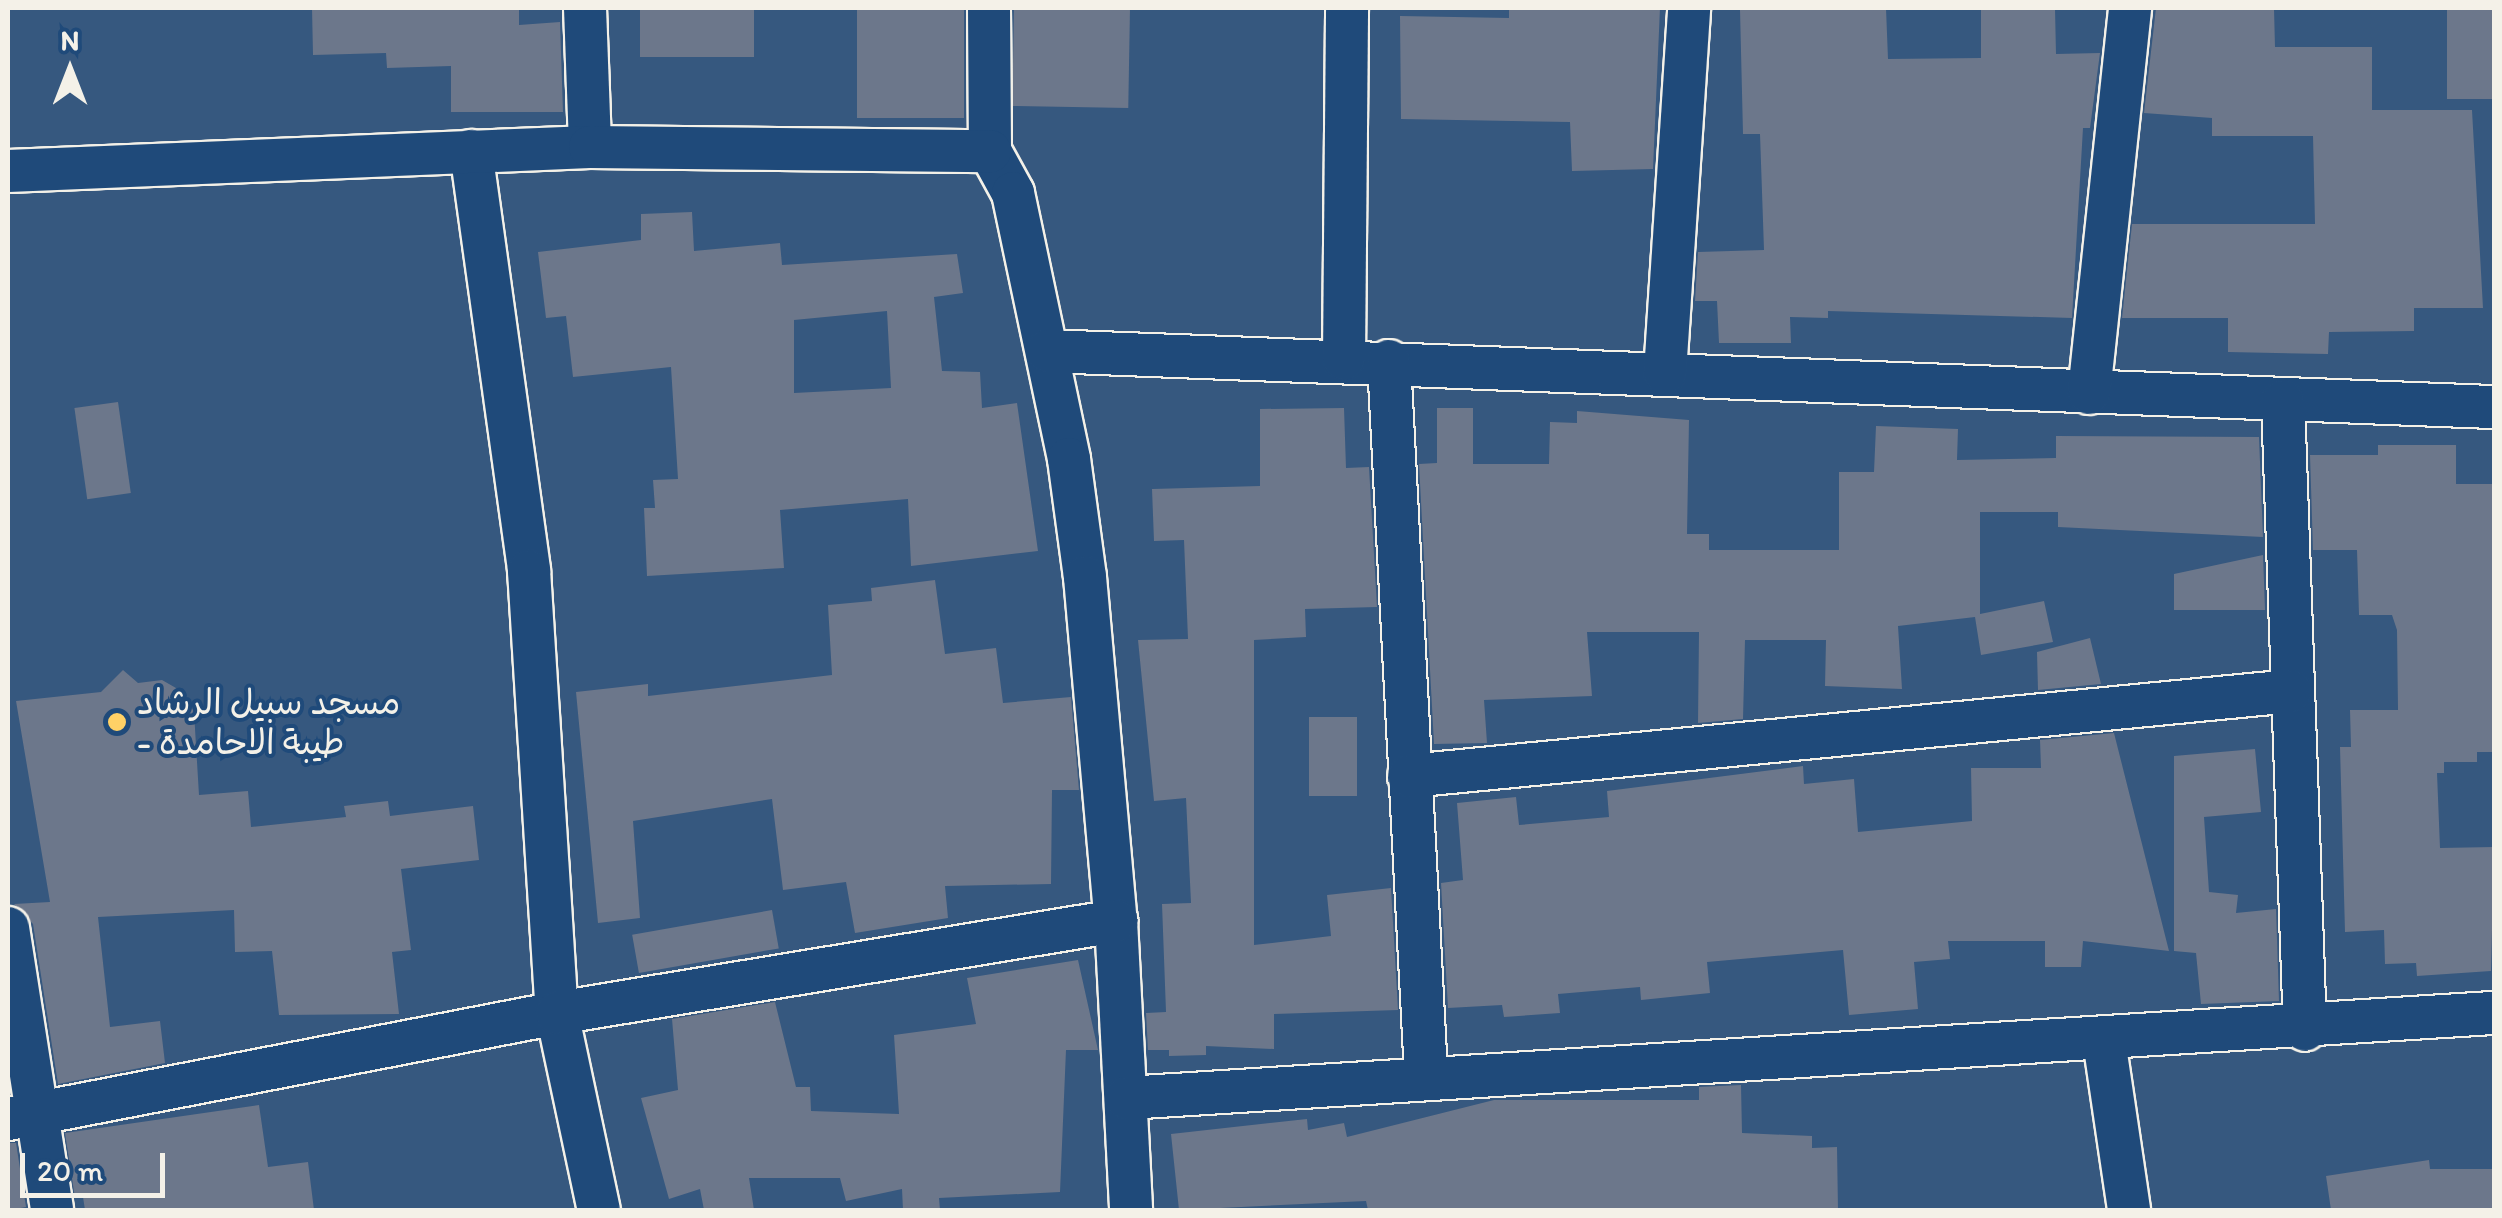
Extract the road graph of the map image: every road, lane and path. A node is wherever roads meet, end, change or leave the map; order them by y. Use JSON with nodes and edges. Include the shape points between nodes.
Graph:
{"nodes":[{"id":1,"x":585,"y":8,"type":"edge"},
{"id":2,"x":989,"y":8,"type":"edge"},
{"id":3,"x":1347,"y":8,"type":"edge"},
{"id":4,"x":1689,"y":8,"type":"edge"},
{"id":5,"x":2130,"y":8,"type":"edge"},
{"id":6,"x":590,"y":148,"type":"junction"},
{"id":7,"x":471,"y":152,"type":"junction"},
{"id":8,"x":990,"y":152,"type":"junction"},
{"id":9,"x":8,"y":171,"type":"edge"},
{"id":10,"x":1048,"y":352,"type":"junction"},
{"id":11,"x":1344,"y":360,"type":"junction"},
{"id":12,"x":1389,"y":361,"type":"junction"},
{"id":13,"x":1665,"y":373,"type":"junction"},
{"id":14,"x":2089,"y":393,"type":"junction"},
{"id":15,"x":2282,"y":402,"type":"junction"},
{"id":16,"x":2494,"y":408,"type":"edge"},
{"id":17,"x":2291,"y":691,"type":"junction"},
{"id":18,"x":1409,"y":776,"type":"junction"},
{"id":19,"x":1116,"y":921,"type":"junction"},
{"id":20,"x":8,"y":928,"type":"edge"},
{"id":21,"x":557,"y":1012,"type":"junction"},
{"id":22,"x":2494,"y":1013,"type":"edge"},
{"id":23,"x":2305,"y":1030,"type":"junction"},
{"id":24,"x":2104,"y":1040,"type":"junction"},
{"id":25,"x":1426,"y":1076,"type":"junction"},
{"id":26,"x":1126,"y":1098,"type":"junction"},
{"id":27,"x":22,"y":1117,"type":"edge"},
{"id":28,"x":52,"y":1210,"type":"edge"},
{"id":29,"x":600,"y":1210,"type":"edge"},
{"id":30,"x":1131,"y":1210,"type":"edge"},
{"id":31,"x":2129,"y":1210,"type":"edge"}],
"edges":[{"from":1,"to":6,"type":"street"},
{"from":2,"to":8,"type":"street"},
{"from":3,"to":11,"type":"street"},
{"from":4,"to":13,"type":"street"},
{"from":5,"to":14,"type":"street"},
{"from":6,"to":7,"type":"street"},
{"from":6,"to":8,"type":"street"},
{"from":7,"to":9,"type":"street"},
{"from":7,"to":21,"type":"street","via":[[529,571]]},
{"from":8,"to":10,"type":"street","via":[[1013,193]]},
{"from":10,"to":11,"type":"street"},
{"from":10,"to":19,"type":"street","via":[[1085,577]]},
{"from":11,"to":12,"type":"street"},
{"from":12,"to":13,"type":"street"},
{"from":12,"to":18,"type":"street"},
{"from":13,"to":14,"type":"street"},
{"from":14,"to":15,"type":"street"},
{"from":15,"to":16,"type":"street"},
{"from":15,"to":17,"type":"street"},
{"from":17,"to":18,"type":"street"},
{"from":17,"to":23,"type":"street"},
{"from":18,"to":25,"type":"street"},
{"from":19,"to":21,"type":"street"},
{"from":19,"to":26,"type":"street"},
{"from":20,"to":27,"type":"street"},
{"from":21,"to":27,"type":"street"},
{"from":21,"to":29,"type":"street"},
{"from":22,"to":23,"type":"street"},
{"from":23,"to":24,"type":"street"},
{"from":24,"to":25,"type":"street"},
{"from":24,"to":31,"type":"street"},
{"from":25,"to":26,"type":"street"},
{"from":26,"to":30,"type":"street"},
{"from":27,"to":28,"type":"street"}]}
